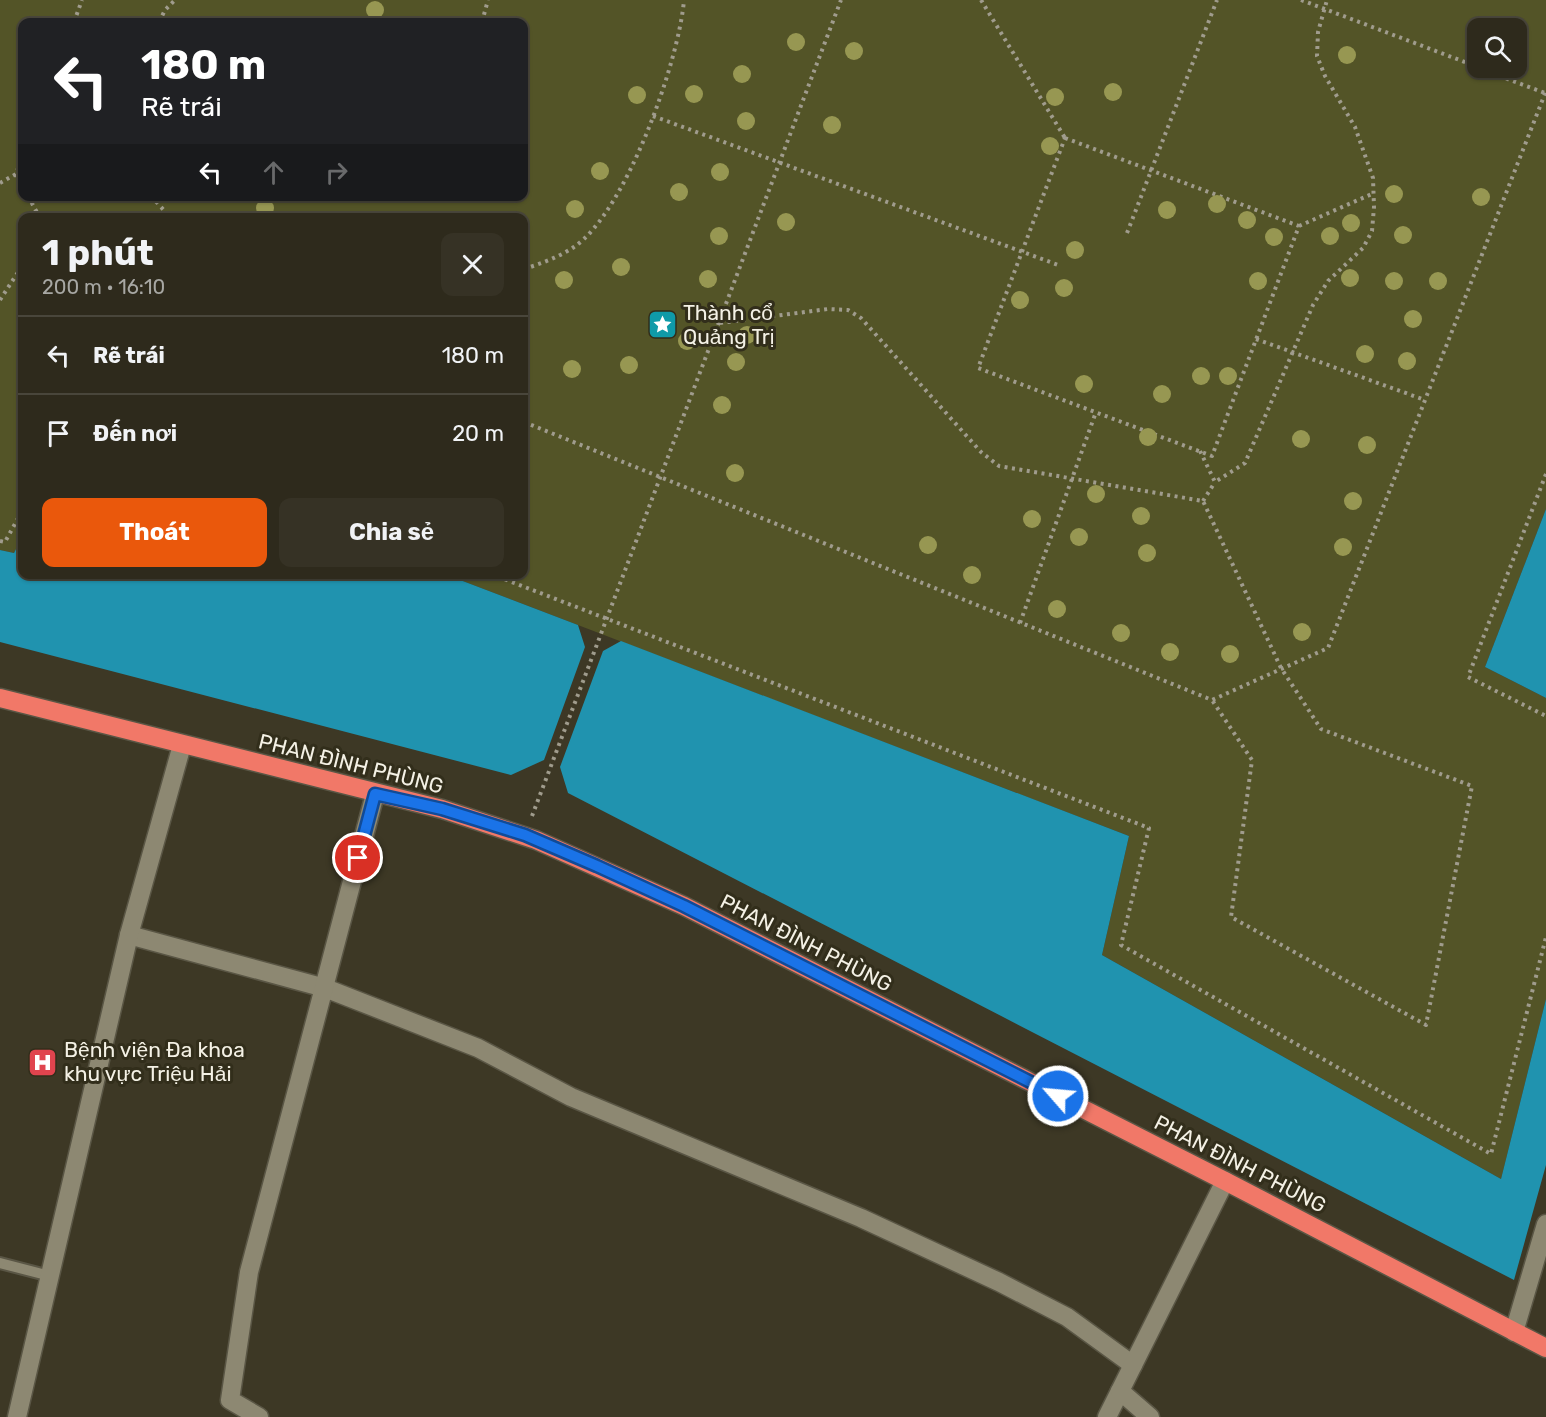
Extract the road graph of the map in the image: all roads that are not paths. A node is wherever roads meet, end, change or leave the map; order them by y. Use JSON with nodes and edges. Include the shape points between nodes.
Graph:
{"nodes":[{"id":1,"x":0,"y":698,"type":"edge"},
{"id":2,"x":182,"y":745,"type":"junction"},
{"id":3,"x":375,"y":794,"type":"junction"},
{"id":4,"x":129,"y":935,"type":"junction"},
{"id":5,"x":324,"y":988,"type":"junction"},
{"id":6,"x":1225,"y":1181,"type":"junction"},
{"id":7,"x":1546,"y":1224,"type":"edge"},
{"id":8,"x":0,"y":1263,"type":"edge"},
{"id":9,"x":50,"y":1276,"type":"junction"},
{"id":10,"x":1514,"y":1332,"type":"junction"},
{"id":11,"x":1546,"y":1348,"type":"edge"},
{"id":12,"x":1133,"y":1365,"type":"junction"},
{"id":13,"x":1120,"y":1391,"type":"junction"},
{"id":14,"x":17,"y":1417,"type":"edge"},
{"id":15,"x":259,"y":1417,"type":"edge"},
{"id":16,"x":1107,"y":1417,"type":"edge"},
{"id":17,"x":1150,"y":1417,"type":"edge"}],
"edges":[{"from":1,"to":2,"type":"highway","name":"PHAN ĐÌNH PHÙNG"},
{"from":2,"to":3,"type":"highway","name":"PHAN ĐÌNH PHÙNG"},
{"from":2,"to":4,"type":"street"},
{"from":3,"to":5,"type":"street"},
{"from":3,"to":6,"type":"highway","name":"PHAN ĐÌNH PHÙNG","via":[[442,809],[525,835],[684,906]]},
{"from":4,"to":5,"type":"street"},
{"from":4,"to":9,"type":"street"},
{"from":5,"to":12,"type":"street","via":[[478,1048],[571,1097],[861,1218],[999,1282],[1067,1317]]},
{"from":5,"to":15,"type":"street","via":[[245,1296],[230,1400]]},
{"from":6,"to":10,"type":"highway","name":"PHAN ĐÌNH PHÙNG"},
{"from":6,"to":12,"type":"street"},
{"from":7,"to":10,"type":"street"},
{"from":8,"to":9,"type":"lane"},
{"from":9,"to":14,"type":"street"},
{"from":10,"to":11,"type":"highway","name":"PHAN ĐÌNH PHÙNG"},
{"from":12,"to":13,"type":"street"},
{"from":13,"to":16,"type":"street"},
{"from":13,"to":17,"type":"street"}]}
